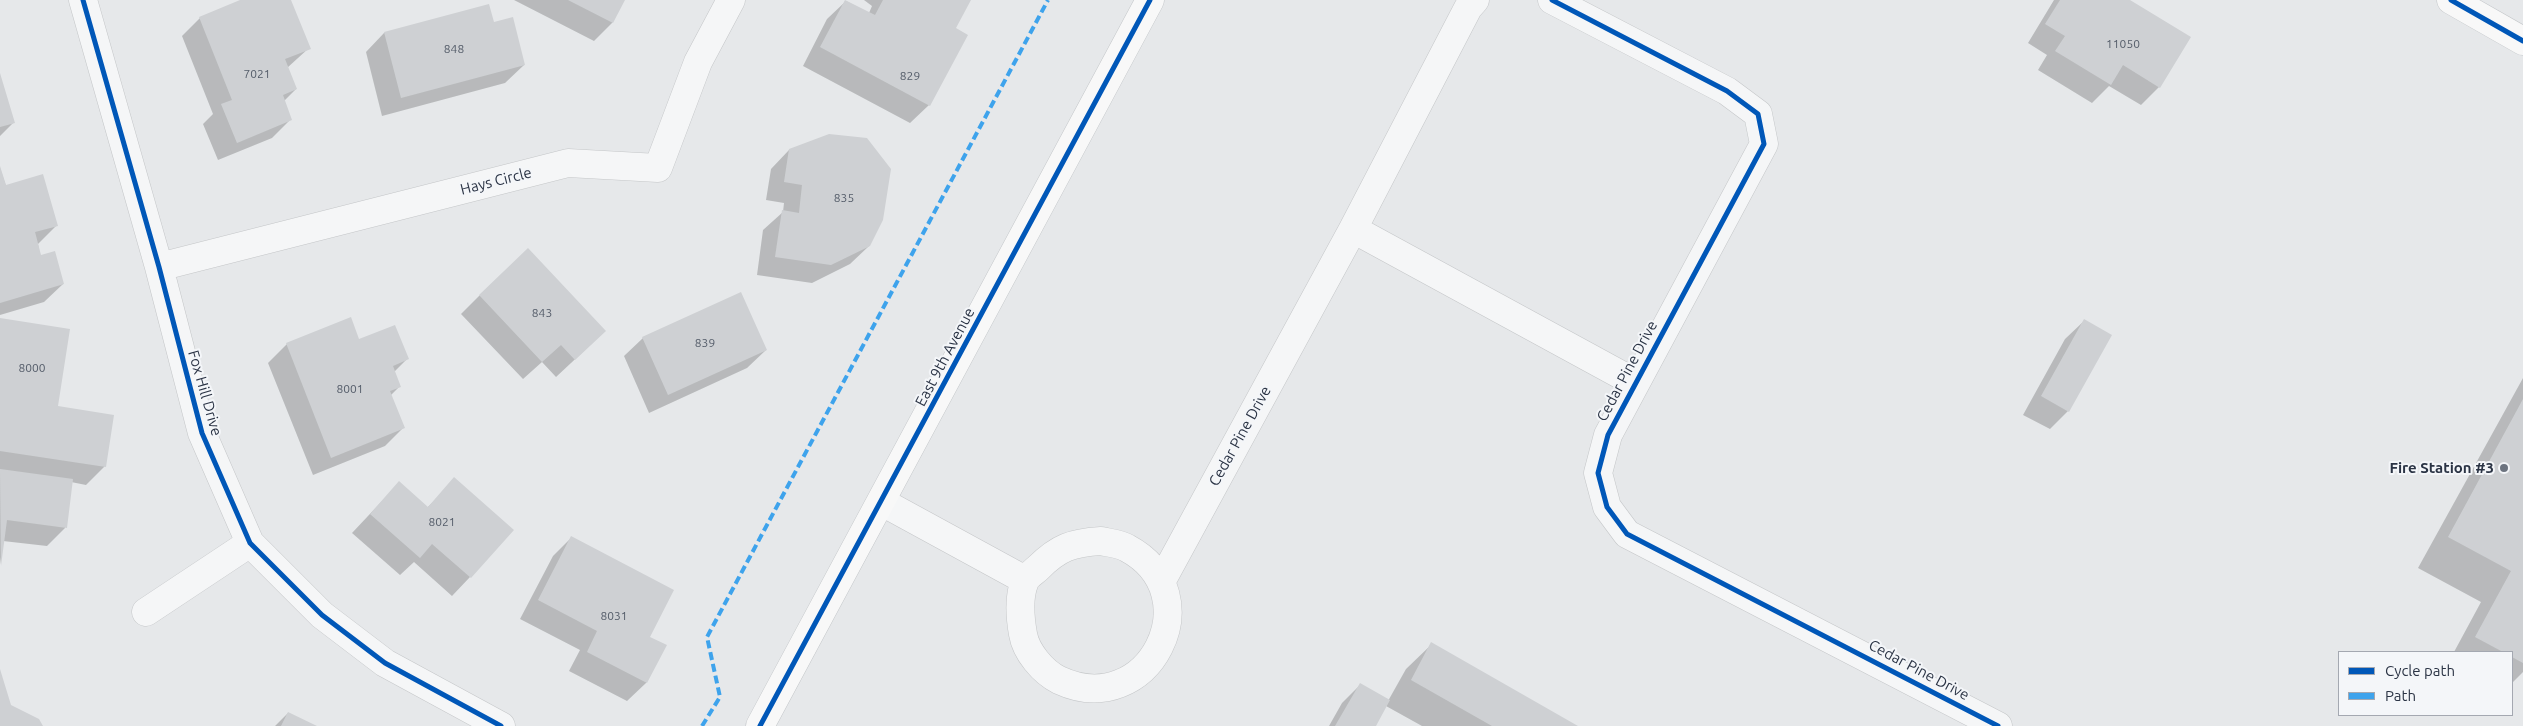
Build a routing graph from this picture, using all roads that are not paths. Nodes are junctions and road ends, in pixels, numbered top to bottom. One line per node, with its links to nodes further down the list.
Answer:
1 (83, 0): 9 (street, Fox Hill Drive)
2 (731, 0): 9 (street, Hays Circle)
3 (1150, 0): 11 (main road, East 9th Avenue)
4 (1475, 0): 8 (street, Cedar Pine Drive)
5 (1552, 0): 10 (street, Cedar Pine Drive)
6 (2451, 0): 7 (main road)
7 (2523, 41)
8 (1354, 229): 10 (street); 14 (street, Cedar Pine Drive)
9 (159, 267): 12 (street, Fox Hill Drive)
10 (1634, 382): 18 (street, Cedar Pine Drive)
11 (882, 502): 13 (street); 17 (main road, East 9th Avenue)
12 (250, 543): 15 (street); 16 (street, Fox Hill Drive)
13 (1025, 580): 14 (street); 14 (street)
14 (1161, 582)
15 (146, 612)
16 (501, 726)
17 (760, 726)
18 (1998, 726)

